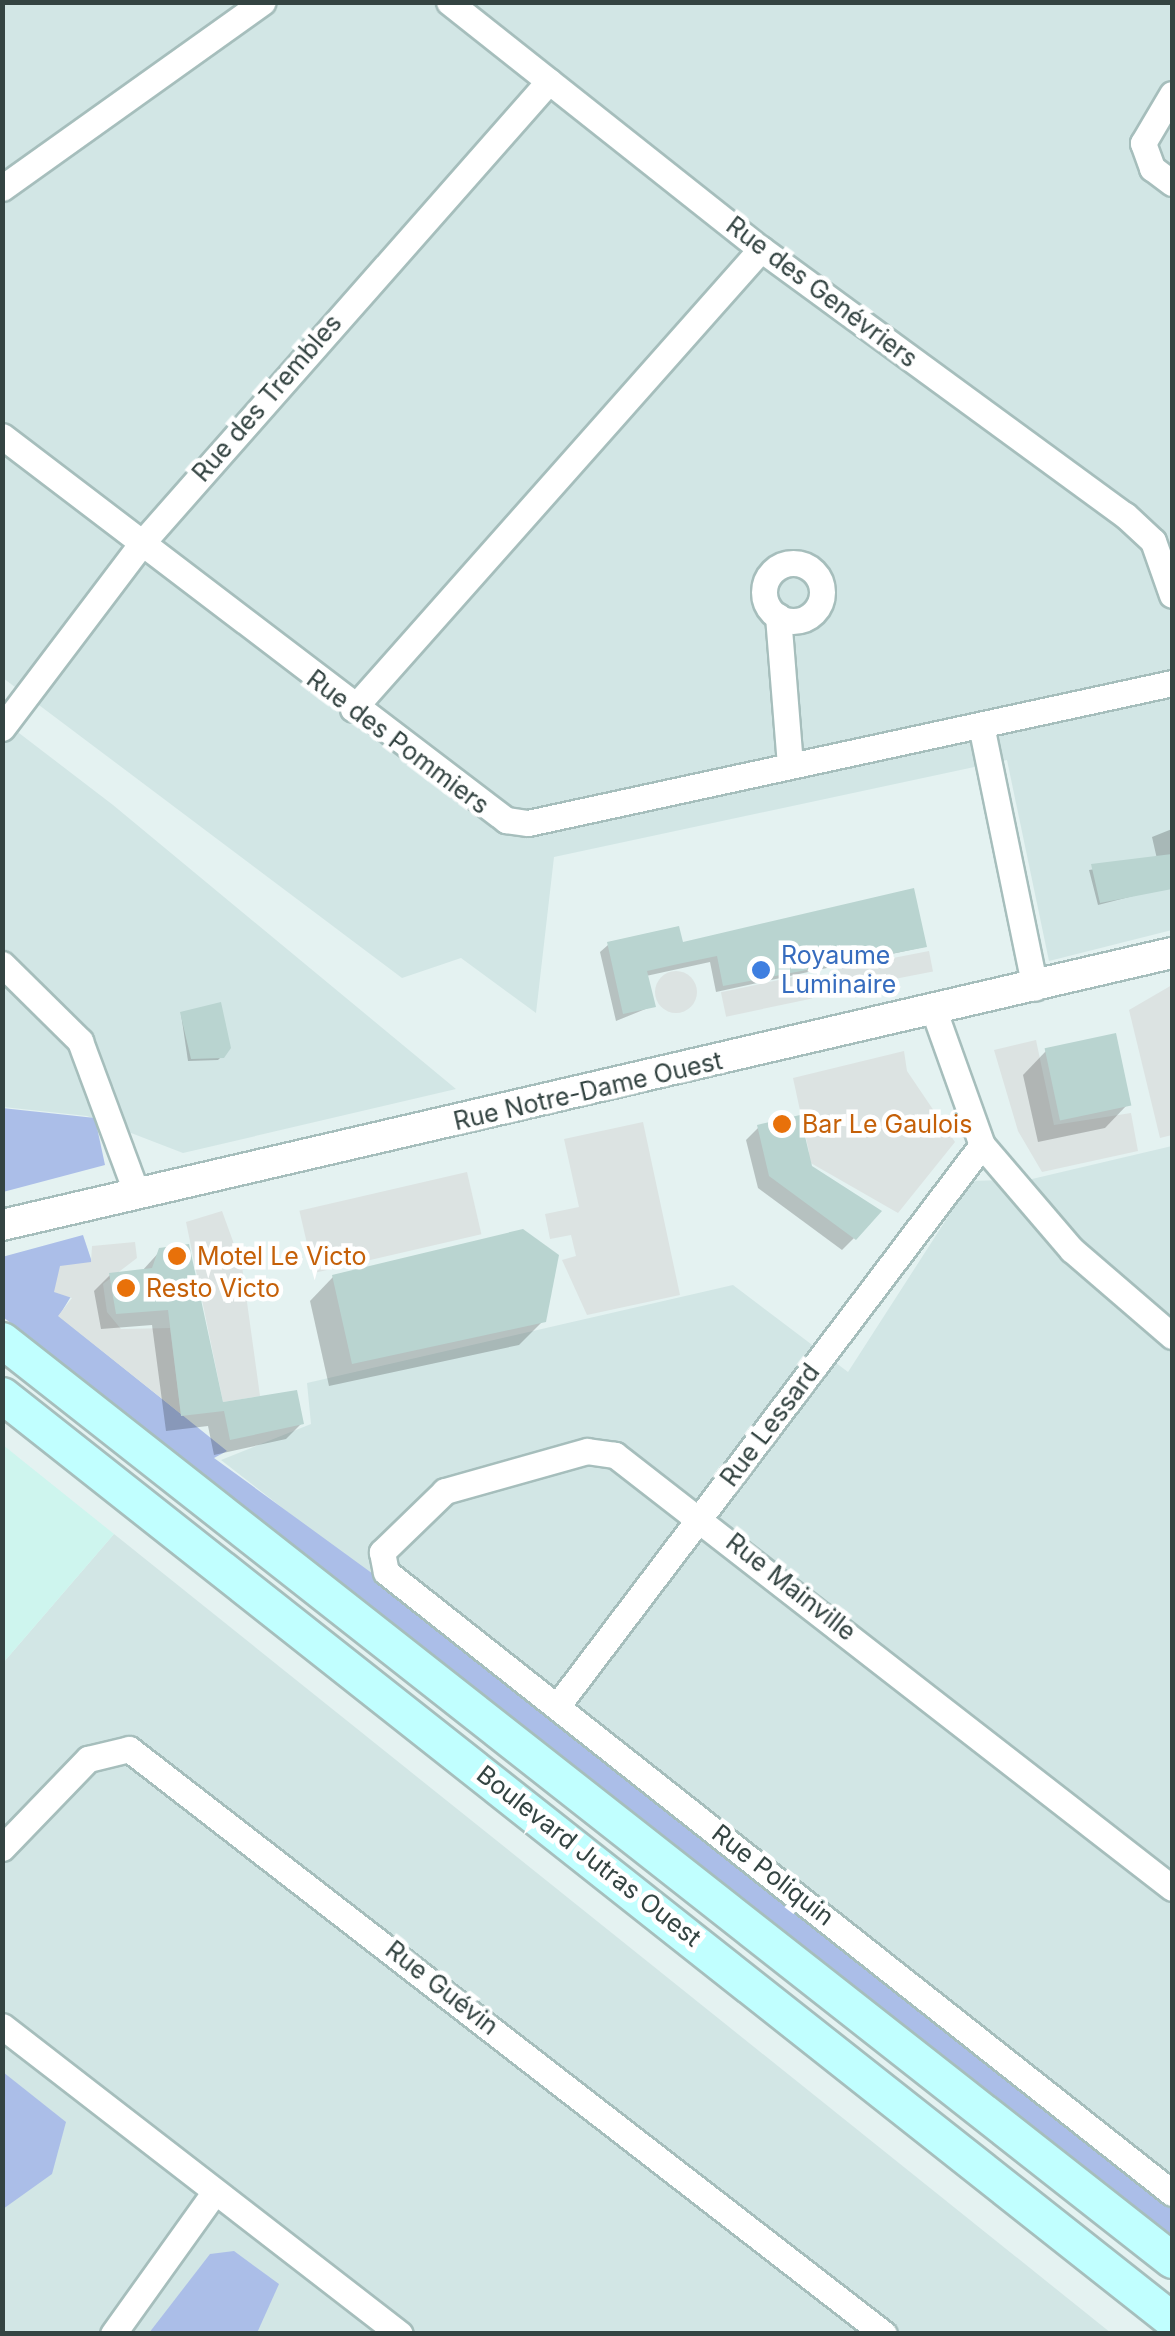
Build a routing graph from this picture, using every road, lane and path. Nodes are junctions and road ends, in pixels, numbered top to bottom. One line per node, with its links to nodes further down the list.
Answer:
1 (263, 2): 6 (street)
2 (449, 2): 3 (street, Rue des Genévriers)
3 (549, 81): 7 (street, Rue des Genévriers); 9 (street, Rue des Trembles)
4 (1172, 94): 5 (street)
5 (1162, 176)
6 (2, 188)
7 (760, 249): 10 (street, Rue des Genévriers); 13 (street)
8 (2, 436): 9 (street, Rue des Pommiers)
9 (141, 544): 13 (street, Rue des Pommiers); 14 (street, Rue des Trembles)
10 (1172, 595)
11 (778, 616): 16 (street)
12 (1172, 684): 15 (street, Rue des Pommiers)
13 (352, 709): 16 (street, Rue des Pommiers)
14 (2, 728)
15 (982, 730): 16 (street, Rue des Pommiers); 19 (street)
16 (790, 766)
17 (1172, 953): 19 (street, Rue Notre-Dame Ouest)
18 (2, 964): 22 (street)
19 (1035, 988): 20 (street, Rue Notre-Dame Ouest)
20 (934, 1012): 21 (street); 22 (street, Rue Notre-Dame Ouest)
21 (982, 1145): 24 (street); 27 (street, Rue Lessard)
22 (137, 1194): 23 (street, Rue Notre-Dame Ouest)
23 (2, 1225)
24 (1172, 1336)
25 (2, 1340): 35 (main road, Boulevard Jutras Ouest)
26 (3, 1396): 36 (main road, Boulevard Jutras Ouest)
27 (701, 1516): 28 (street, Rue Mainville); 29 (street, Rue Lessard); 31 (street, Rue Mainville)
28 (382, 1552): 29 (street, Rue Poliquin)
29 (558, 1706): 34 (street, Rue Poliquin)
30 (2, 1848): 39 (street, Rue Guévin)
31 (1172, 1888)
32 (2, 2026): 33 (street)
33 (214, 2193): 37 (street); 38 (street)
34 (1172, 2193)
35 (1172, 2260)
36 (1172, 2320)
37 (113, 2334)
38 (400, 2334)
39 (884, 2334)

